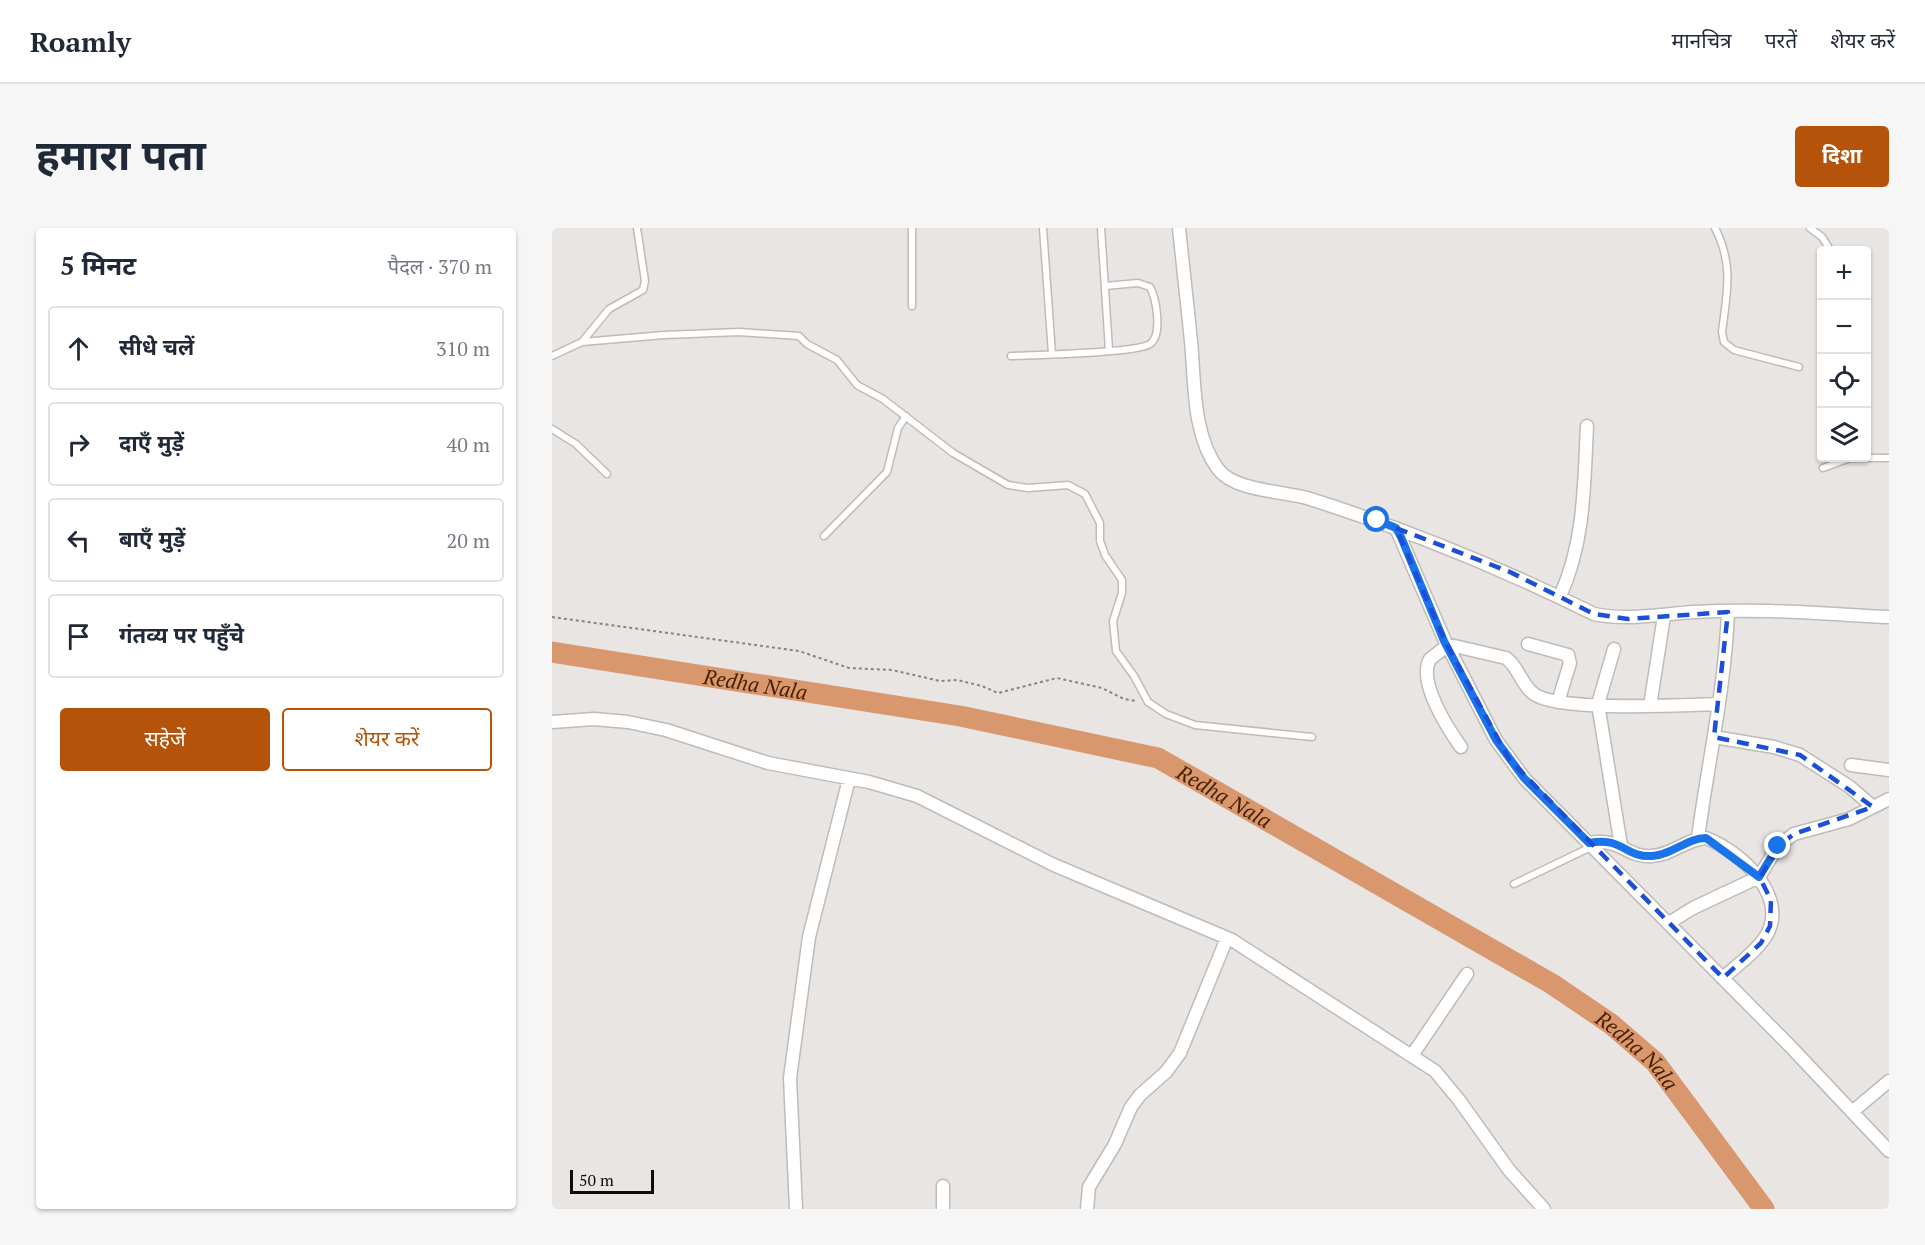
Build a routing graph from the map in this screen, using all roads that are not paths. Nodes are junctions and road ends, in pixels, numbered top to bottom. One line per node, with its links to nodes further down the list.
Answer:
1 (637, 228): 11 (lane)
2 (912, 228): 10 (lane)
3 (1043, 228): 13 (lane)
4 (1101, 228): 9 (lane)
5 (1179, 228): 23 (street)
6 (1714, 228): 16 (lane)
7 (1810, 228): 8 (lane)
8 (1827, 246)
9 (1105, 286): 12 (lane); 12 (lane)
10 (912, 306)
11 (582, 342): 14 (lane); 17 (lane)
12 (1109, 350): 13 (lane)
13 (1052, 354): 15 (lane)
14 (552, 356)
15 (1011, 356)
16 (1799, 367)
17 (906, 416): 24 (lane); 37 (lane)
18 (1587, 426): 25 (street)
19 (552, 429): 22 (lane)
20 (1889, 458): 21 (lane)
21 (1823, 468)
22 (607, 474)
23 (1396, 528): 25 (street); 30 (street)
24 (824, 536)
25 (1560, 596): 27 (street)
26 (1728, 612): 27 (street); 28 (street); 34 (street)
27 (1664, 616): 35 (street)
28 (1889, 617)
29 (1528, 644): 32 (street)
30 (1447, 645): 32 (street); 39 (street); 46 (street)
31 (1614, 649): 33 (street)
32 (1558, 702): 33 (street)
33 (1598, 704): 35 (street); 47 (street)
34 (1719, 704): 35 (street); 38 (street)
35 (1650, 706)
36 (552, 722): 42 (street)
37 (1312, 737)
38 (1714, 737): 44 (street); 45 (street)
39 (1461, 747)
40 (1851, 765): 41 (street)
41 (1889, 770)
42 (849, 779): 51 (street); 59 (street)
43 (1889, 799): 44 (street)
44 (1873, 807): 48 (street)
45 (1698, 838): 47 (street); 48 (street)
46 (1591, 845): 47 (street); 49 (lane); 50 (street)
47 (1621, 846)
48 (1759, 877): 50 (street); 53 (street)
49 (1514, 884)
50 (1669, 923): 53 (street)
51 (1227, 938): 54 (street); 61 (street)
52 (1467, 974): 54 (street)
53 (1723, 978): 56 (street)
54 (1413, 1054): 62 (street)
55 (1889, 1081): 56 (street)
56 (1852, 1112): 57 (street)
57 (1889, 1151)
58 (943, 1186): 60 (street)
59 (796, 1209)
60 (943, 1209)
61 (1086, 1209)
62 (1544, 1209)

